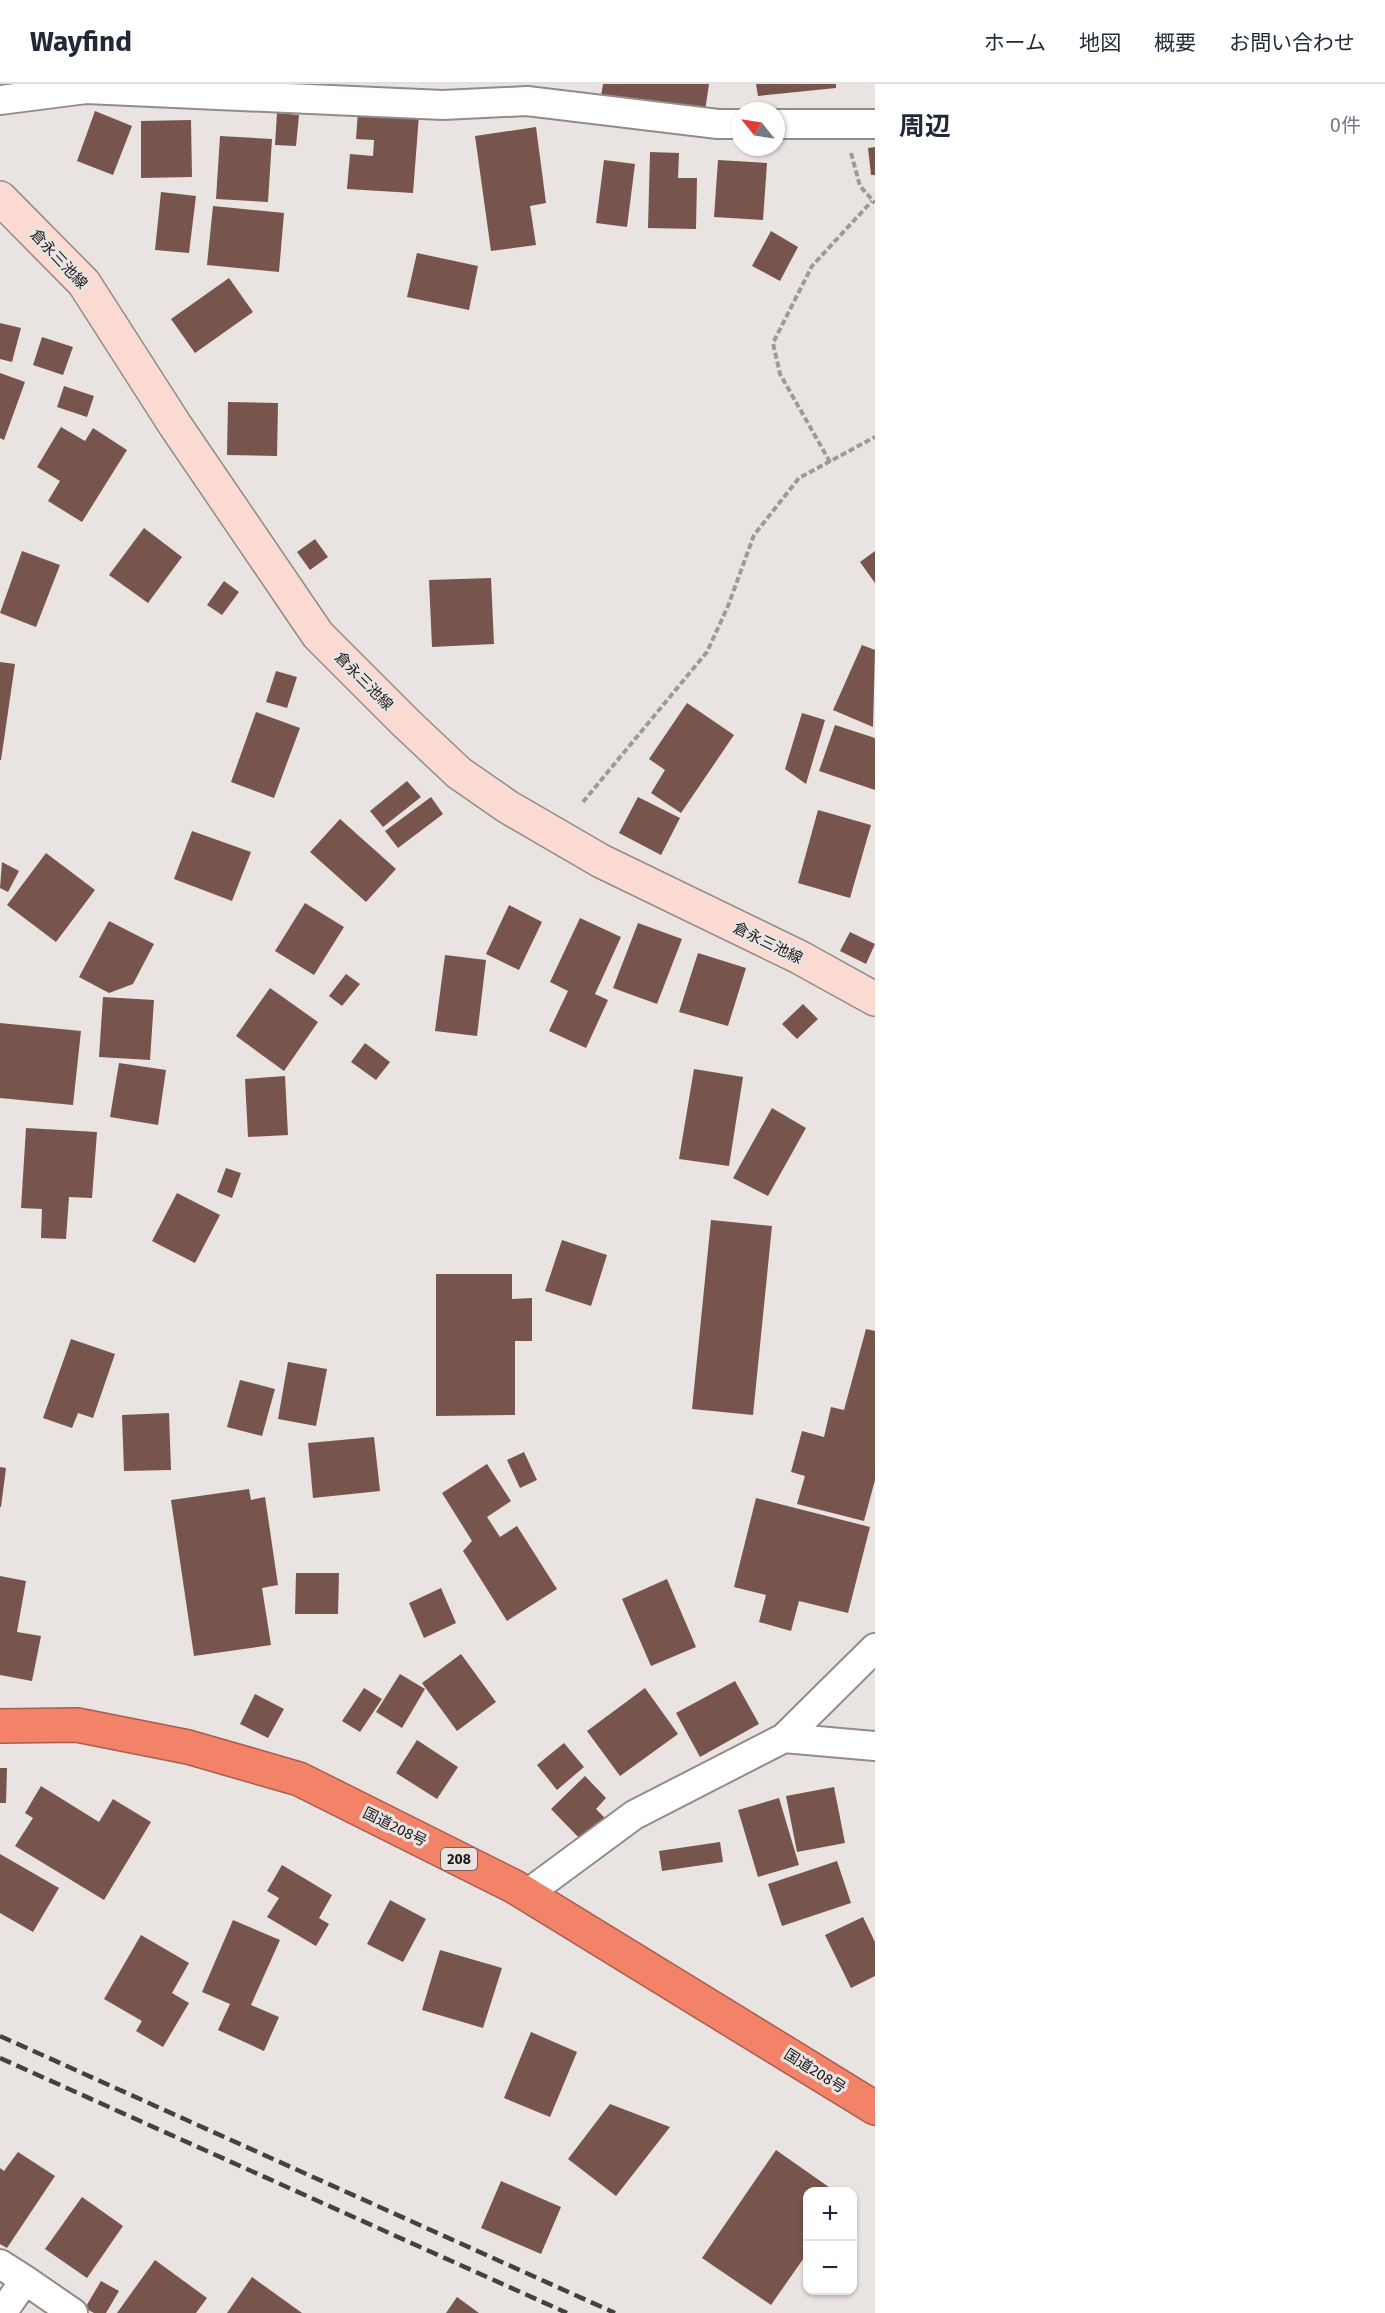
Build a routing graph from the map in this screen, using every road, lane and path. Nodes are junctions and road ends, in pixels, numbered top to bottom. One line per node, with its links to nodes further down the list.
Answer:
1 (492, 84): 3 (street)
2 (0, 100): 3 (street)
3 (443, 105): 4 (street)
4 (731, 124)
5 (785, 124): 6 (street)
6 (844, 124): 7 (street); 9 (path)
7 (875, 124)
8 (0, 198): 13 (main road, 倉永三池線)
9 (874, 202): 11 (path)
10 (875, 437): 11 (path)
11 (830, 462): 12 (path)
12 (583, 802)
13 (875, 999)
14 (875, 1648): 16 (street)
15 (0, 1726): 18 (highway, 国道208号 / 208)
16 (784, 1738): 17 (street); 18 (street)
17 (875, 1746)
18 (527, 1894): 19 (highway, 国道208号 / 208)
19 (875, 2108)
20 (0, 2264): 21 (street)
21 (25, 2280): 22 (street); 23 (street)
22 (2, 2313)
23 (73, 2313)

